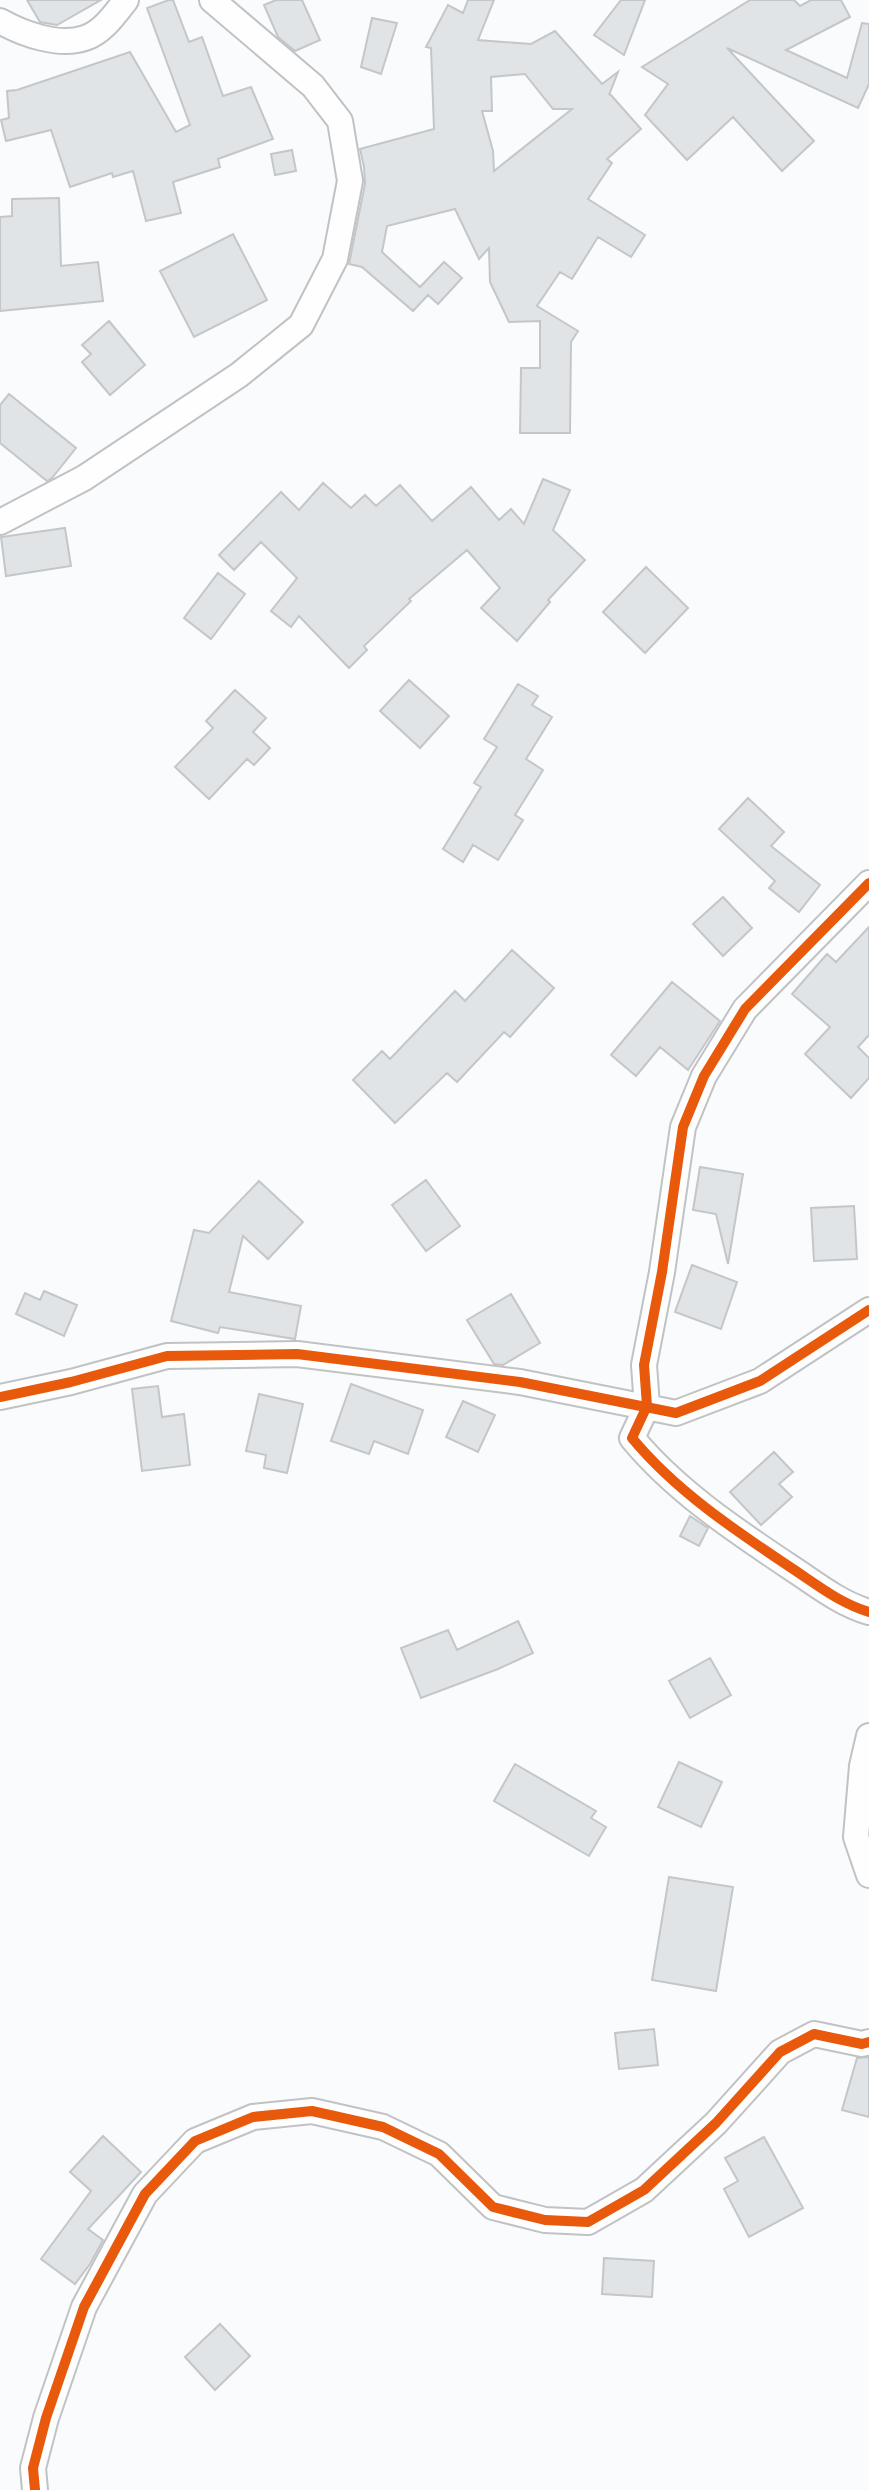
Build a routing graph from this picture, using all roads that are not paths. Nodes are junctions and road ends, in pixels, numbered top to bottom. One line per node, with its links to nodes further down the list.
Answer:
1 (125, 0): 3 (street)
2 (212, 0): 4 (street)
3 (0, 21)
4 (0, 523)
5 (869, 883): 8 (street)
6 (869, 1310): 8 (street)
7 (0, 1397): 8 (street)
8 (647, 1406): 9 (street)
9 (869, 1612)
10 (869, 1736): 11 (street)
11 (869, 1875)
12 (869, 2042): 13 (street)
13 (35, 2490)

